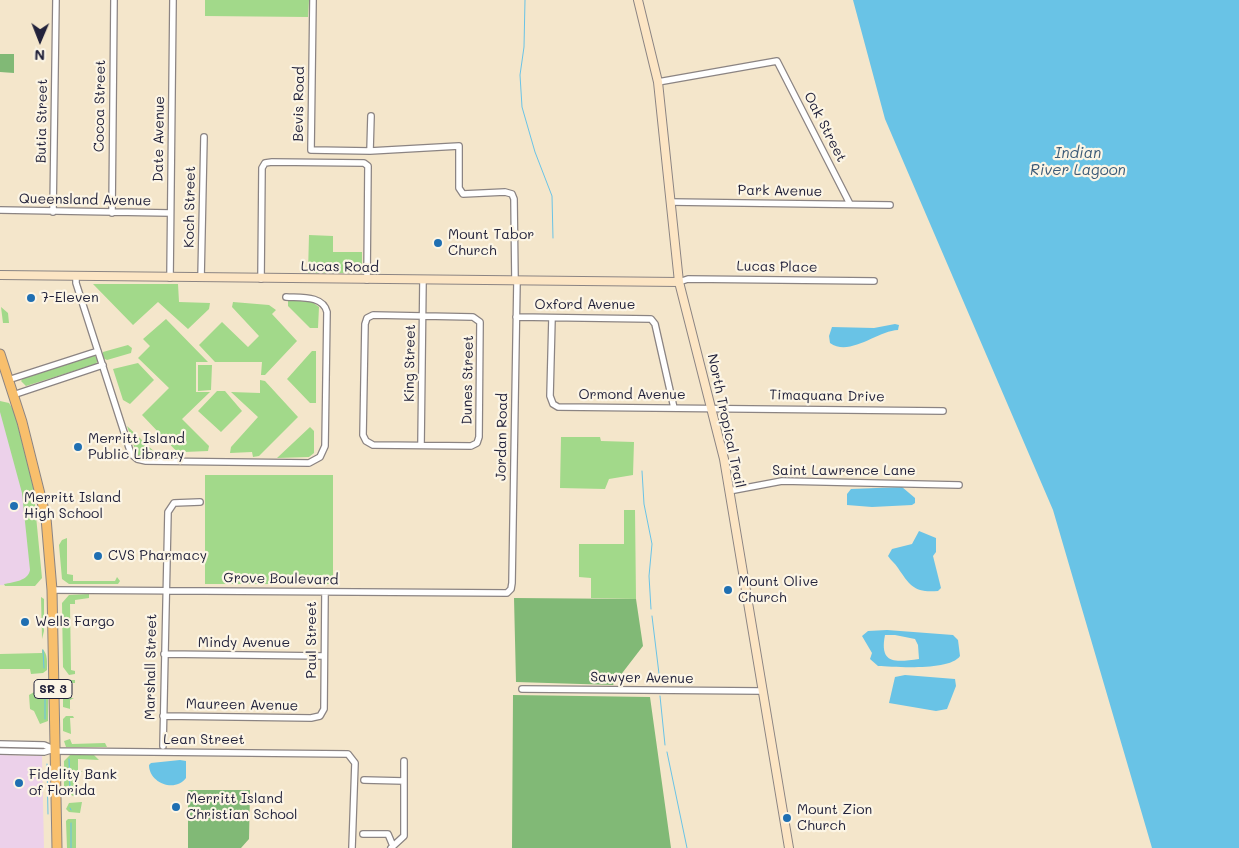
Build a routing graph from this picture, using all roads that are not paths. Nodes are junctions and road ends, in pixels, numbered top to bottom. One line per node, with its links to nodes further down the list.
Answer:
1 (56, 0): 14 (street, Butia Street)
2 (114, 0): 15 (street, Cocoa Street)
3 (173, 0): 16 (street, Date Avenue)
4 (313, 0): 9 (street, Bevis Road)
5 (638, 0): 6 (street, North Tropical Trail)
6 (658, 82): 10 (street, North Tropical Trail); 11 (street, Oak Street)
7 (371, 116): 9 (street)
8 (204, 137): 20 (street, Koch Street)
9 (370, 150): 24 (street, Bevis Road)
10 (670, 202): 11 (street, Park Avenue); 26 (street, North Tropical Trail)
11 (850, 204): 12 (street, Park Avenue)
12 (890, 205)
13 (0, 211): 14 (street, Queensland Avenue)
14 (54, 212): 15 (street, Queensland Avenue)
15 (112, 213): 16 (street, Queensland Avenue)
16 (170, 213): 19 (street, Date Avenue)
17 (0, 275): 18 (street, Lucas Road)
18 (76, 276): 19 (street, Lucas Road); 31 (street)
19 (170, 278): 20 (street, Lucas Road)
20 (201, 278): 21 (street, Lucas Road)
21 (262, 279): 22 (street, Lucas Road); 22 (street)
22 (367, 280): 23 (street, Lucas Road)
23 (423, 280): 24 (street, Lucas Road); 28 (street, King Street)
24 (516, 281): 26 (street, Lucas Road); 29 (street, Jordan Road)
25 (874, 281): 26 (street, Lucas Place)
26 (679, 282): 36 (street, North Tropical Trail)
27 (286, 297): 33 (street)
28 (423, 316): 39 (street, King Street); 39 (street, Dunes Street); 39 (street)
29 (516, 317): 30 (street, Oxford Avenue); 46 (street, Jordan Road)
30 (552, 318): 37 (street, Oxford Avenue); 37 (street, Ormond Avenue)
31 (98, 351): 33 (street); 34 (street)
32 (0, 354): 34 (main road, SR 3)
33 (103, 365): 35 (street)
34 (8, 380): 35 (main road, SR 3)
35 (13, 395): 43 (main road, SR 3)
36 (712, 407): 37 (street, Ormond Avenue); 38 (street, Timaquana Drive); 41 (street, North Tropical Trail)
37 (674, 408)
38 (943, 410)
39 (421, 445)
40 (959, 486): 41 (street, Saint Lawrence Lane)
41 (728, 490): 50 (street, North Tropical Trail)
42 (200, 502): 44 (street, Marshall Street)
43 (52, 590): 44 (street, Grove Boulevard); 55 (main road, SR 3)
44 (165, 590): 45 (street, Grove Boulevard); 47 (street, Marshall Street)
45 (325, 592): 46 (street, Grove Boulevard); 48 (street, Paul Street)
46 (509, 592)
47 (164, 654): 48 (street, Mindy Avenue); 51 (street, Marshall Street)
48 (324, 656): 52 (street, Paul Street)
49 (522, 689): 50 (street, Sawyer Avenue)
50 (761, 691): 63 (street, North Tropical Trail)
51 (163, 716): 52 (street, Maureen Avenue); 53 (street, Marshall Street)
52 (320, 716)
53 (163, 746)
54 (3, 748): 55 (street, Lean Street)
55 (54, 750): 61 (main road, SR 3); 62 (street, Lean Street)
56 (404, 760): 58 (street)
57 (364, 780): 58 (street)
58 (404, 781): 60 (street)
59 (363, 834): 60 (street)
60 (392, 847)
61 (57, 848)
62 (352, 848)
63 (789, 848)

